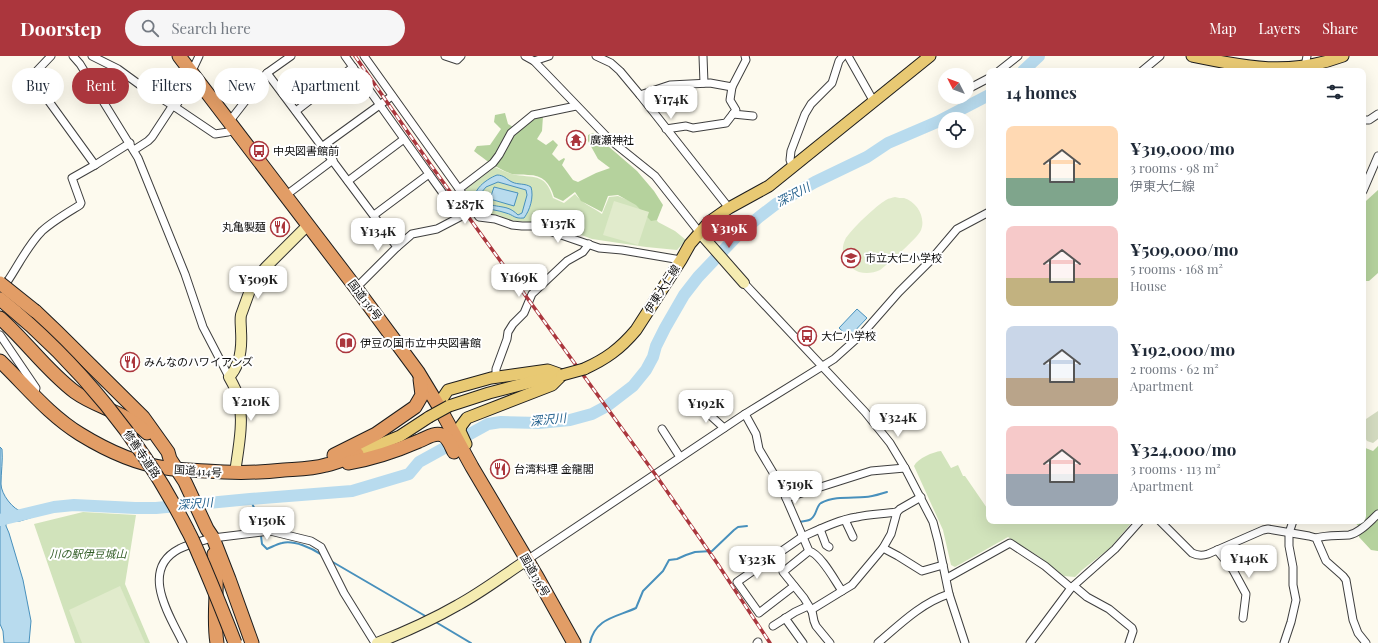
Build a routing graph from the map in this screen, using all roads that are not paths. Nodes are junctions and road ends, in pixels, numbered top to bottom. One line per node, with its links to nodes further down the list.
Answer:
1 (51, 56): 59 (street)
2 (73, 56): 54 (street)
3 (92, 56): 44 (street)
4 (179, 56): 26 (highway, 国道136号)
5 (199, 56): 27 (street)
6 (291, 56): 32 (street)
7 (346, 56): 25 (street)
8 (364, 56): 40 (street)
9 (445, 56): 10 (street)
10 (462, 56)
11 (525, 56): 23 (street)
12 (548, 56): 23 (street)
13 (596, 56): 39 (street)
14 (703, 56): 35 (street)
15 (745, 56): 37 (street)
16 (843, 56): 60 (street)
17 (848, 56): 41 (street)
18 (930, 56): 41 (main road, 伊東大仁線)
19 (1018, 56): 28 (street)
20 (1160, 56): 29 (street)
21 (1192, 56): 30 (main road)
22 (1343, 56): 24 (main road)
23 (534, 61): 45 (street)
24 (1306, 61): 31 (main road)
25 (354, 67): 43 (street); 46 (street)
26 (188, 68)
27 (195, 68)
28 (1003, 68)
29 (1146, 68)
30 (1261, 68)
31 (1283, 68)
32 (269, 72)
33 (269, 76): 46 (street)
34 (986, 80): 36 (street)
35 (704, 83): 37 (street); 39 (street)
36 (974, 86)
37 (732, 87): 47 (street)
38 (206, 92): 51 (highway, 国道136号)
39 (640, 95): 52 (street)
40 (392, 96): 43 (street); 64 (street)
41 (874, 102): 60 (main road, 伊東大仁線)
42 (246, 104): 51 (street)
43 (380, 105): 53 (street); 55 (street)
44 (174, 106): 51 (street); 56 (street)
45 (576, 106): 64 (street); 70 (street)
46 (296, 111): 55 (street)
47 (733, 114): 49 (street); 52 (street)
48 (1378, 114): 50 (street)
49 (753, 116)
50 (1366, 120)
51 (232, 125): 65 (highway, 国道136号)
52 (666, 129): 66 (street)
53 (404, 139): 61 (street); 62 (street)
54 (130, 143): 56 (street); 59 (street)
55 (323, 146): 58 (street)
56 (134, 150): 85 (street)
57 (1378, 156): 63 (street)
58 (333, 160): 62 (street); 65 (street)
59 (95, 165): 77 (street)
60 (793, 168): 66 (main road, 伊東大仁線)
61 (429, 174): 68 (street); 72 (street)
62 (348, 181): 68 (street)
63 (1366, 184)
64 (459, 189): 71 (street)
65 (285, 196): 69 (highway, 国道136号)
66 (729, 208): 70 (main road, 伊東大仁線)
67 (986, 214): 82 (street)
68 (374, 215): 72 (street)
69 (308, 225): 76 (highway, 国道136号); 85 (street)
70 (700, 233): 73 (main road, 伊東大仁線); 75 (street)
71 (589, 244): 73 (street); 86 (street)
72 (397, 247): 76 (street)
73 (681, 260): 84 (main road, 伊東大仁線, bridge)
74 (0, 283): 99 (highway, bridge)
75 (744, 283): 82 (street)
76 (356, 288): 83 (highway, 国道136号)
77 (0, 292)
78 (0, 299): 135 (highway, 修善寺道路, bridge)
79 (0, 318): 99 (highway)
80 (0, 335): 88 (street)
81 (0, 361): 88 (highway, 国道414号)
82 (823, 366): 92 (street); 101 (street)
83 (418, 372): 87 (main road); 90 (highway); 91 (highway, 国道136号)
84 (562, 375): 86 (main road); 91 (main road, 伊東大仁線); 93 (main road)
85 (229, 377): 103 (street)
86 (496, 378): 87 (main road)
87 (448, 390): 91 (main road)
88 (34, 396): 99 (highway, 国道414号)
89 (700, 406): 94 (street)
90 (415, 407): 91 (highway); 102 (highway)
91 (444, 409): 93 (main road); 96 (highway, 国道136号); 97 (main road, 伊東大仁線, bridge)
92 (745, 414): 94 (street); 105 (street)
93 (467, 418): 96 (main road)
94 (724, 428): 98 (street)
95 (662, 430): 98 (street)
96 (454, 435): 100 (highway); 122 (highway, 国道136号)
97 (357, 454): 100 (highway, 国道414号)
98 (680, 457): 122 (street)
99 (174, 464): 103 (highway, 国道414号); 114 (highway)
100 (327, 465): 102 (highway, 国道414号)
101 (905, 468): 104 (street); 105 (street)
102 (295, 469): 103 (highway, 国道414号)
103 (235, 473)
104 (921, 497): 106 (street); 123 (street)
105 (786, 498): 115 (street)
106 (897, 512): 108 (street); 119 (street)
107 (1378, 514): 117 (street)
108 (845, 520): 112 (street); 116 (street)
109 (1137, 524): 126 (street)
110 (1163, 524): 120 (street)
111 (1293, 524): 113 (street)
112 (820, 529): 115 (street); 118 (street)
113 (1289, 533): 117 (street); 120 (street); 145 (street)
114 (209, 535): 133 (street); 134 (highway); 136 (highway); 137 (street)
115 (802, 537): 121 (street); 125 (street)
116 (852, 537)
117 (1316, 538): 146 (street)
118 (829, 547)
119 (883, 548): 123 (street); 127 (street)
120 (1217, 550): 131 (street)
121 (809, 551): 125 (street); 127 (street)
122 (527, 560): 137 (street); 138 (highway, 国道136号)
123 (943, 565): 124 (street)
124 (947, 578): 126 (street); 128 (street)
125 (794, 586): 129 (street)
126 (1072, 587): 143 (street); 144 (street)
127 (842, 591): 129 (street)
128 (949, 594): 141 (street); 142 (street)
129 (810, 608): 130 (street); 140 (street)
130 (785, 618): 132 (street); 139 (street)
131 (1243, 618)
132 (774, 626)
133 (183, 643)
134 (216, 643)
135 (235, 643)
136 (252, 643)
137 (376, 643)
138 (574, 643)
139 (803, 643)
140 (830, 643)
141 (878, 643)
142 (965, 643)
143 (1030, 643)
144 (1129, 643)
145 (1284, 643)
146 (1366, 643)

